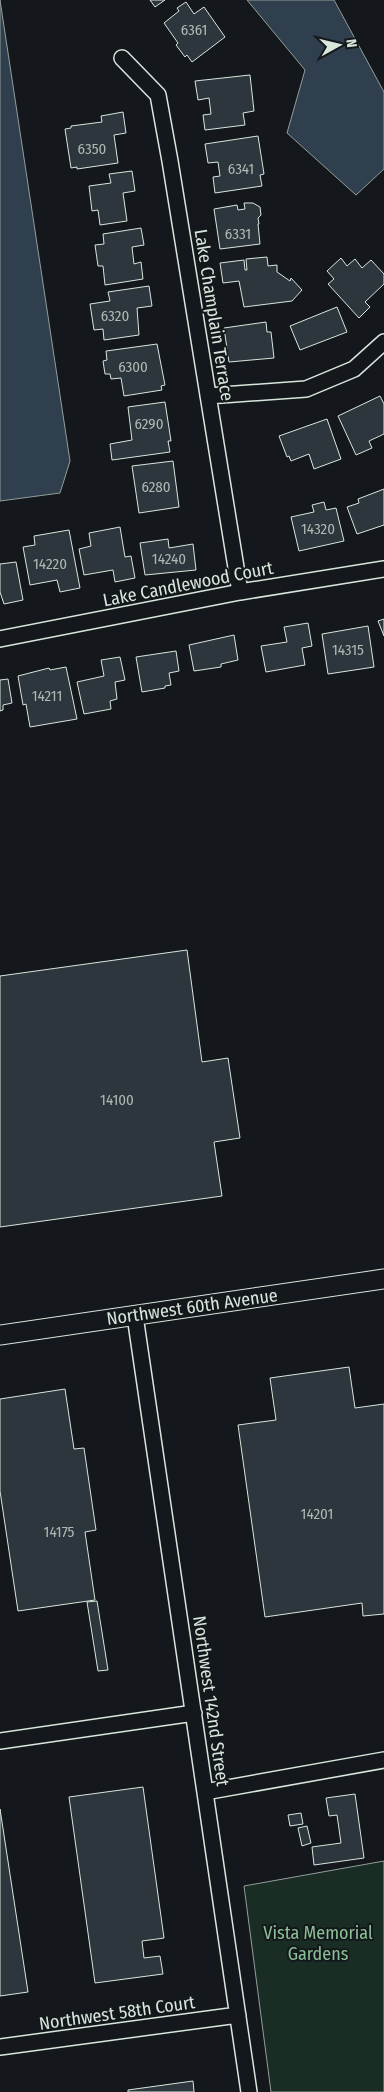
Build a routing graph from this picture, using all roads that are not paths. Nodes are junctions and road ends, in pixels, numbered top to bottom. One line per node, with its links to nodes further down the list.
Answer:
1 (122, 58): 3 (street, Lake Champlain Terrace)
2 (384, 342): 3 (street)
3 (208, 396): 5 (street, Lake Champlain Terrace)
4 (384, 570): 5 (street, Lake Candlewood Court)
5 (240, 592): 6 (street, Lake Candlewood Court)
6 (0, 639)
7 (384, 1279): 8 (street, Northwest 60th Avenue)
8 (135, 1316): 9 (street, Northwest 60th Avenue); 10 (street, Northwest 142nd Street)
9 (0, 1334)
10 (194, 1713): 11 (street); 13 (street, Northwest 142nd Street)
11 (0, 1741)
12 (384, 1760): 13 (street)
13 (205, 1792): 14 (street, Northwest 142nd Street)
14 (238, 2015): 15 (street, Northwest 58th Court); 16 (street, Northwest 142nd Street)
15 (0, 2048)
16 (250, 2092)

